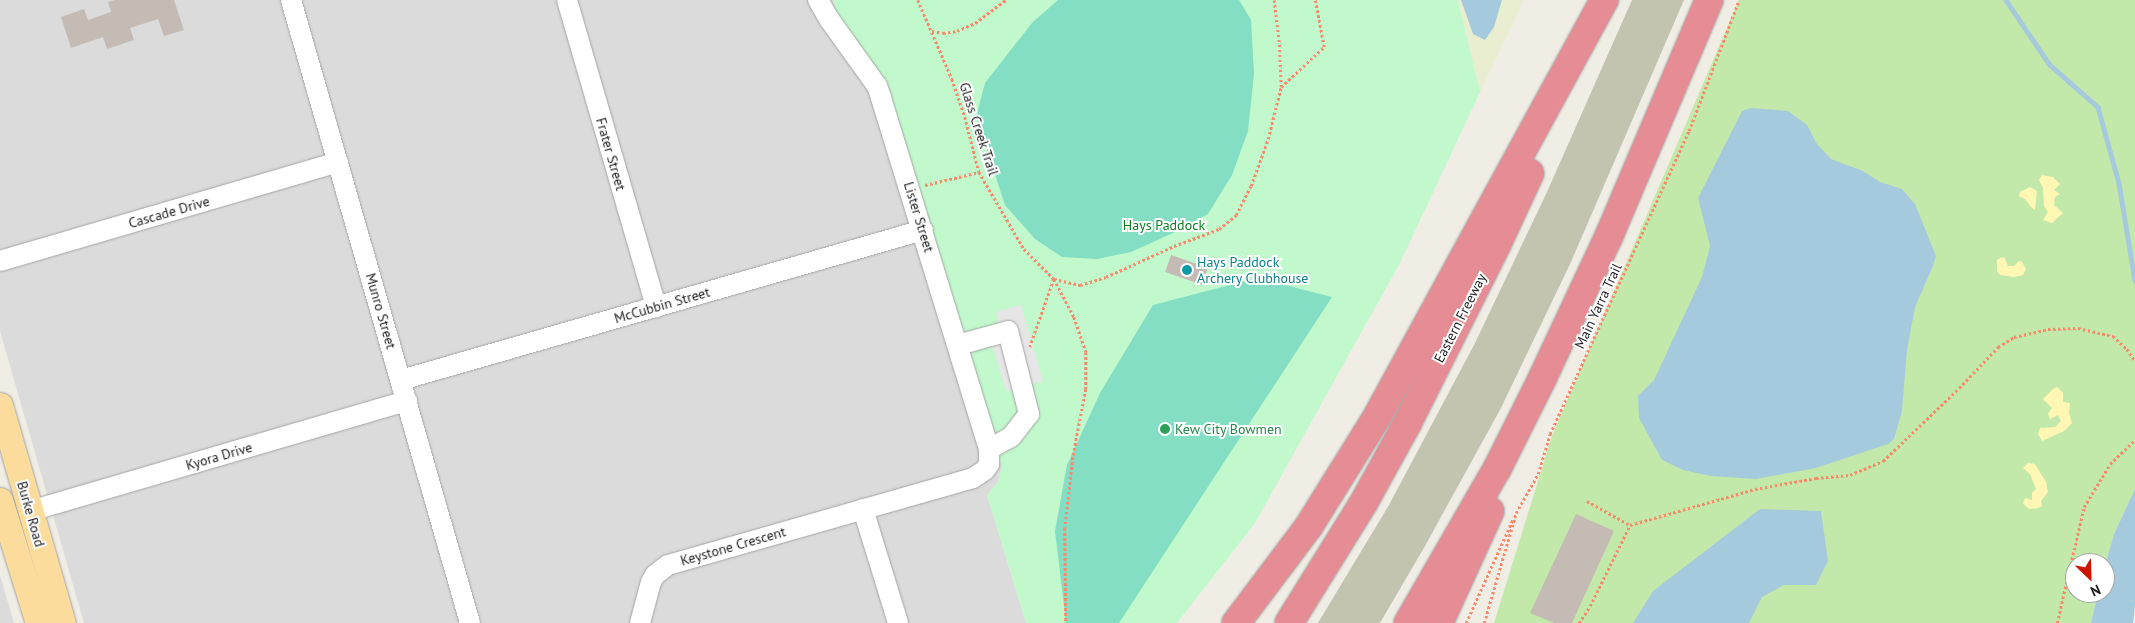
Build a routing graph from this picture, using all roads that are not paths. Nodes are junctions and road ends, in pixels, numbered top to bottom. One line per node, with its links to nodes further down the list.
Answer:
1 (291, 0): 6 (street, Munro Street)
2 (567, 0): 9 (street, Frater Street)
3 (818, 0): 7 (street, Lister Street)
4 (1605, 0): 25 (highway); 26 (highway, Eastern Freeway)
5 (1709, 0): 11 (highway)
6 (338, 162): 8 (street, Cascade Drive); 12 (street, Munro Street)
7 (923, 230): 9 (street, McCubbin Street); 10 (street, Lister Street)
8 (0, 261)
9 (656, 307): 12 (street, McCubbin Street)
10 (958, 345): 15 (street, Lister Street); 15 (street)
11 (1542, 379): 27 (highway); 28 (highway)
12 (401, 380): 13 (street, Munro Street)
13 (407, 401): 18 (street, Kyora Drive); 22 (street, Munro Street)
14 (0, 405): 18 (main road, Burke Road)
15 (989, 449): 17 (street, Keystone Crescent)
16 (0, 500): 19 (main road, Burke Road)
17 (863, 509): 23 (street, Keystone Crescent); 24 (street)
18 (30, 511): 21 (main road, Burke Road)
19 (4, 533): 20 (main road, Burke Road)
20 (38, 623)
21 (63, 623)
22 (470, 623)
23 (640, 623)
24 (898, 623)
25 (1236, 623)
26 (1289, 623)
27 (1408, 623)
28 (1439, 623)

